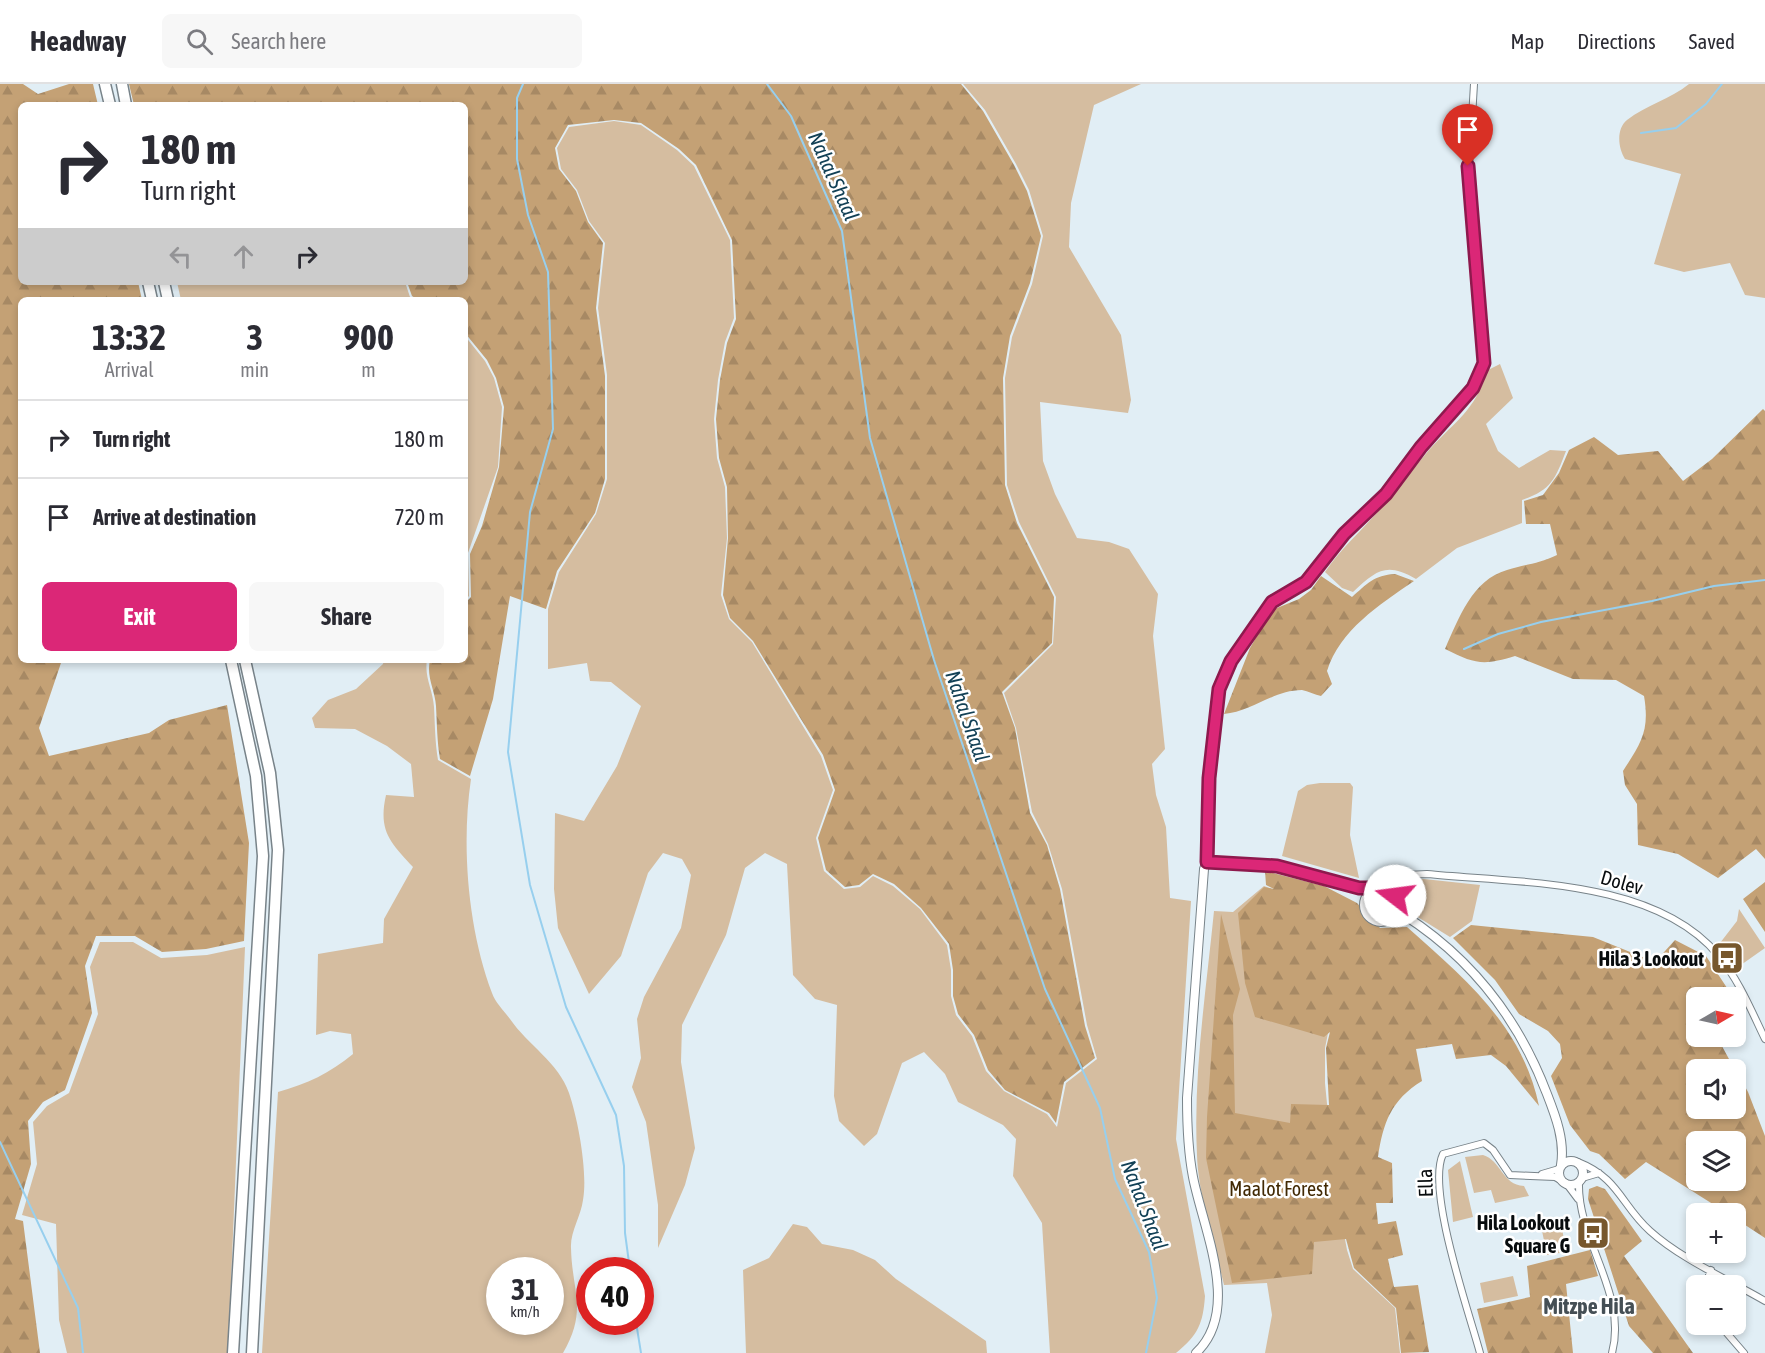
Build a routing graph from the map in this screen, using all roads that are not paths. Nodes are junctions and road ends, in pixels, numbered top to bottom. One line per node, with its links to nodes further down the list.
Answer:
1 (105, 84): 4 (highway)
2 (122, 84): 5 (highway)
3 (1474, 84): 8 (street)
4 (109, 102)
5 (125, 102)
6 (232, 663): 30 (highway)
7 (246, 663): 31 (highway)
8 (1207, 862): 10 (street); 32 (street)
9 (1407, 876): 11 (street); 12 (street); 17 (street, Dolev)
10 (1348, 886): 11 (street); 14 (street)
11 (1378, 888): 12 (street); 14 (street)
12 (1395, 896): 13 (street)
13 (1398, 907): 15 (street); 16 (street)
14 (1364, 908): 15 (street)
15 (1388, 920): 16 (street)
16 (1415, 922): 18 (street)
17 (1765, 1039)
18 (1560, 1134): 19 (street); 20 (street)
19 (1576, 1161): 20 (street); 22 (street); 23 (street)
20 (1560, 1167): 21 (street); 24 (street)
21 (1536, 1175): 24 (street); 33 (street, Ella)
22 (1605, 1176): 23 (street); 26 (street)
23 (1581, 1180): 24 (street); 25 (street)
24 (1564, 1182): 25 (street)
25 (1581, 1205): 34 (street)
26 (1711, 1270): 27 (street); 28 (street)
27 (1709, 1275)
28 (1765, 1301)
29 (1728, 1335): 35 (street)
30 (232, 1353)
31 (252, 1353)
32 (1196, 1353)
33 (1480, 1353)
34 (1612, 1353)
35 (1744, 1353)

